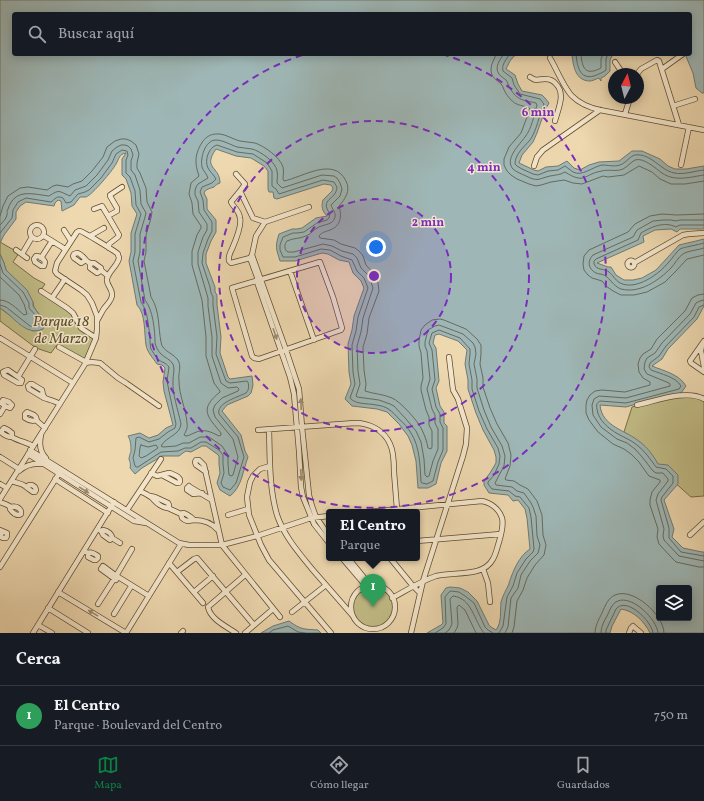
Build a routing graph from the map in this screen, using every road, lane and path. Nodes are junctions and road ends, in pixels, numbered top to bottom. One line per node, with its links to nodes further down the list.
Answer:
1 (680, 56): 6 (street)
2 (550, 58): 8 (street)
3 (615, 62): 4 (street)
4 (619, 68)
5 (643, 68): 6 (street)
6 (662, 69): 12 (street)
7 (530, 78): 9 (street)
8 (565, 85): 9 (street); 13 (street)
9 (560, 88): 15 (street)
10 (695, 99): 12 (street)
11 (628, 104): 14 (street)
12 (673, 106): 16 (street)
13 (600, 110): 14 (street); 20 (street)
14 (625, 114): 16 (street)
15 (555, 120)
16 (679, 125): 17 (street)
17 (689, 127): 18 (street); 19 (street)
18 (704, 130)
19 (681, 165)
20 (534, 166)
21 (236, 174): 23 (street)
22 (122, 187): 26 (street)
23 (240, 191): 27 (street); 41 (street)
24 (309, 207): 27 (street)
25 (94, 209): 26 (street)
26 (108, 216): 36 (street)
27 (265, 222): 41 (street)
28 (104, 228): 32 (street)
29 (64, 230): 35 (street)
30 (704, 233): 44 (street)
31 (44, 236): 33 (street); 33 (street); 34 (street)
32 (90, 236): 35 (street); 36 (street)
33 (32, 237): 39 (street)
34 (52, 241): 37 (street); 43 (street)
35 (70, 241): 37 (street)
36 (109, 248): 46 (street)
37 (65, 249): 47 (street)
38 (16, 250): 39 (street)
39 (22, 254): 42 (street)
40 (74, 254): 46 (street)
41 (251, 256): 48 (street)
42 (27, 258)
43 (42, 258)
44 (634, 262)
45 (290, 271): 48 (street); 54 (street); 54 (street)
46 (108, 276): 51 (street)
47 (65, 279): 50 (street); 51 (street)
48 (259, 280): 58 (street); 59 (street, one-way to 59); 59 (street)
49 (41, 291): 50 (street)
50 (52, 298): 53 (street)
51 (97, 321): 53 (street)
52 (0, 338): 60 (street)
53 (96, 338): 62 (street)
54 (314, 340): 58 (street)
55 (703, 342): 63 (street); 64 (street)
56 (59, 347): 62 (street)
57 (35, 349): 60 (street)
58 (286, 350): 59 (street); 75 (street, one-way to 58)
59 (281, 351): 75 (street)
60 (31, 357): 65 (street); 66 (street)
61 (449, 357): 99 (street)
62 (86, 363): 66 (street); 72 (street)
63 (704, 367)
64 (704, 372)
65 (18, 377)
66 (73, 383): 69 (street)
67 (45, 398): 69 (street)
68 (704, 399): 70 (street)
69 (60, 404): 76 (street)
70 (637, 405)
71 (5, 406): 73 (street)
72 (159, 406)
73 (0, 414)
74 (36, 420): 76 (street)
75 (299, 427): 78 (street); 102 (street); 107 (street); 108 (street, one-way to 108)
76 (45, 428): 80 (street); 83 (street)
77 (258, 430): 78 (street)
78 (269, 430): 84 (street)
79 (12, 436): 80 (street)
80 (30, 450): 83 (street); 85 (street); 86 (street)
81 (0, 457): 86 (street)
82 (161, 459): 89 (street)
83 (48, 461): 87 (street)
84 (270, 466): 101 (street); 111 (street)
85 (51, 469): 86 (street); 87 (street)
86 (18, 470): 91 (street)
87 (60, 471): 90 (street); 98 (street)
88 (206, 472): 97 (street)
89 (151, 473): 95 (street); 97 (street)
90 (55, 479): 104 (street); 129 (street)
91 (12, 481): 93 (street); 94 (street)
92 (0, 484): 94 (street)
93 (27, 487)
94 (7, 488): 96 (street)
95 (140, 491): 103 (street); 113 (street)
96 (0, 500): 100 (street)
97 (212, 500): 113 (street)
98 (113, 504): 103 (street); 104 (street); 110 (street)
99 (448, 504): 102 (street); 115 (street); 118 (street)
100 (10, 507)
101 (248, 509): 105 (street); 117 (street)
102 (397, 509)
103 (127, 510): 110 (street)
104 (108, 513): 112 (street)
105 (228, 515)
106 (326, 516): 107 (street)
107 (316, 517): 108 (street); 114 (street)
108 (310, 518): 111 (street); 119 (street)
109 (704, 522): 116 (street)
110 (149, 524): 122 (street)
111 (282, 527): 117 (street); 136 (street)
112 (100, 530): 121 (street); 141 (street)
113 (219, 532): 123 (street)
114 (326, 532)
115 (501, 534): 118 (street); 130 (street)
116 (690, 535)
117 (258, 536): 123 (street); 146 (street)
118 (436, 539): 120 (street); 135 (street)
119 (326, 540)
120 (420, 542)
121 (120, 544)
122 (181, 544): 123 (street); 128 (street)
123 (222, 546): 132 (street)
124 (132, 549): 134 (street)
125 (345, 561): 137 (street)
126 (350, 561): 137 (street)
127 (392, 561): 138 (street)
128 (169, 563): 131 (street); 144 (street)
129 (0, 567)
130 (483, 569): 135 (street); 147 (street)
131 (177, 572): 133 (street); 142 (street)
132 (246, 575): 140 (street); 151 (street)
133 (213, 576): 140 (street); 142 (street)
134 (115, 578): 139 (street); 149 (street)
135 (423, 581): 138 (street); 143 (street)
136 (326, 585): 146 (street); 154 (street)
137 (368, 586): 145 (street); 154 (street)
138 (413, 586): 143 (street); 145 (street)
139 (129, 587): 144 (street); 153 (street)
140 (226, 591): 157 (street); 164 (street)
141 (58, 592): 150 (street); 163 (street, one-way to 141)
142 (194, 592): 148 (street)
143 (420, 593): 169 (street)
144 (148, 598): 163 (street)
145 (392, 598): 159 (street)
146 (305, 602): 152 (street); 166 (street)
147 (490, 602)
148 (203, 603)
149 (98, 604)
150 (48, 608): 156 (street); 162 (street)
151 (273, 609): 155 (street); 157 (street)
152 (292, 612)
153 (114, 614)
154 (353, 616): 158 (street)
155 (280, 617)
156 (38, 624): 160 (street); 161 (street)
157 (254, 625): 165 (street)
158 (364, 627): 159 (street); 167 (street)
159 (382, 627): 168 (street)
160 (33, 633)
161 (52, 633)
162 (88, 633)
163 (126, 633)
164 (236, 633)
165 (245, 633)
166 (331, 633)
167 (370, 633)
168 (377, 633)
169 (412, 633)
170 (629, 633): 171 (street)
171 (641, 633)

